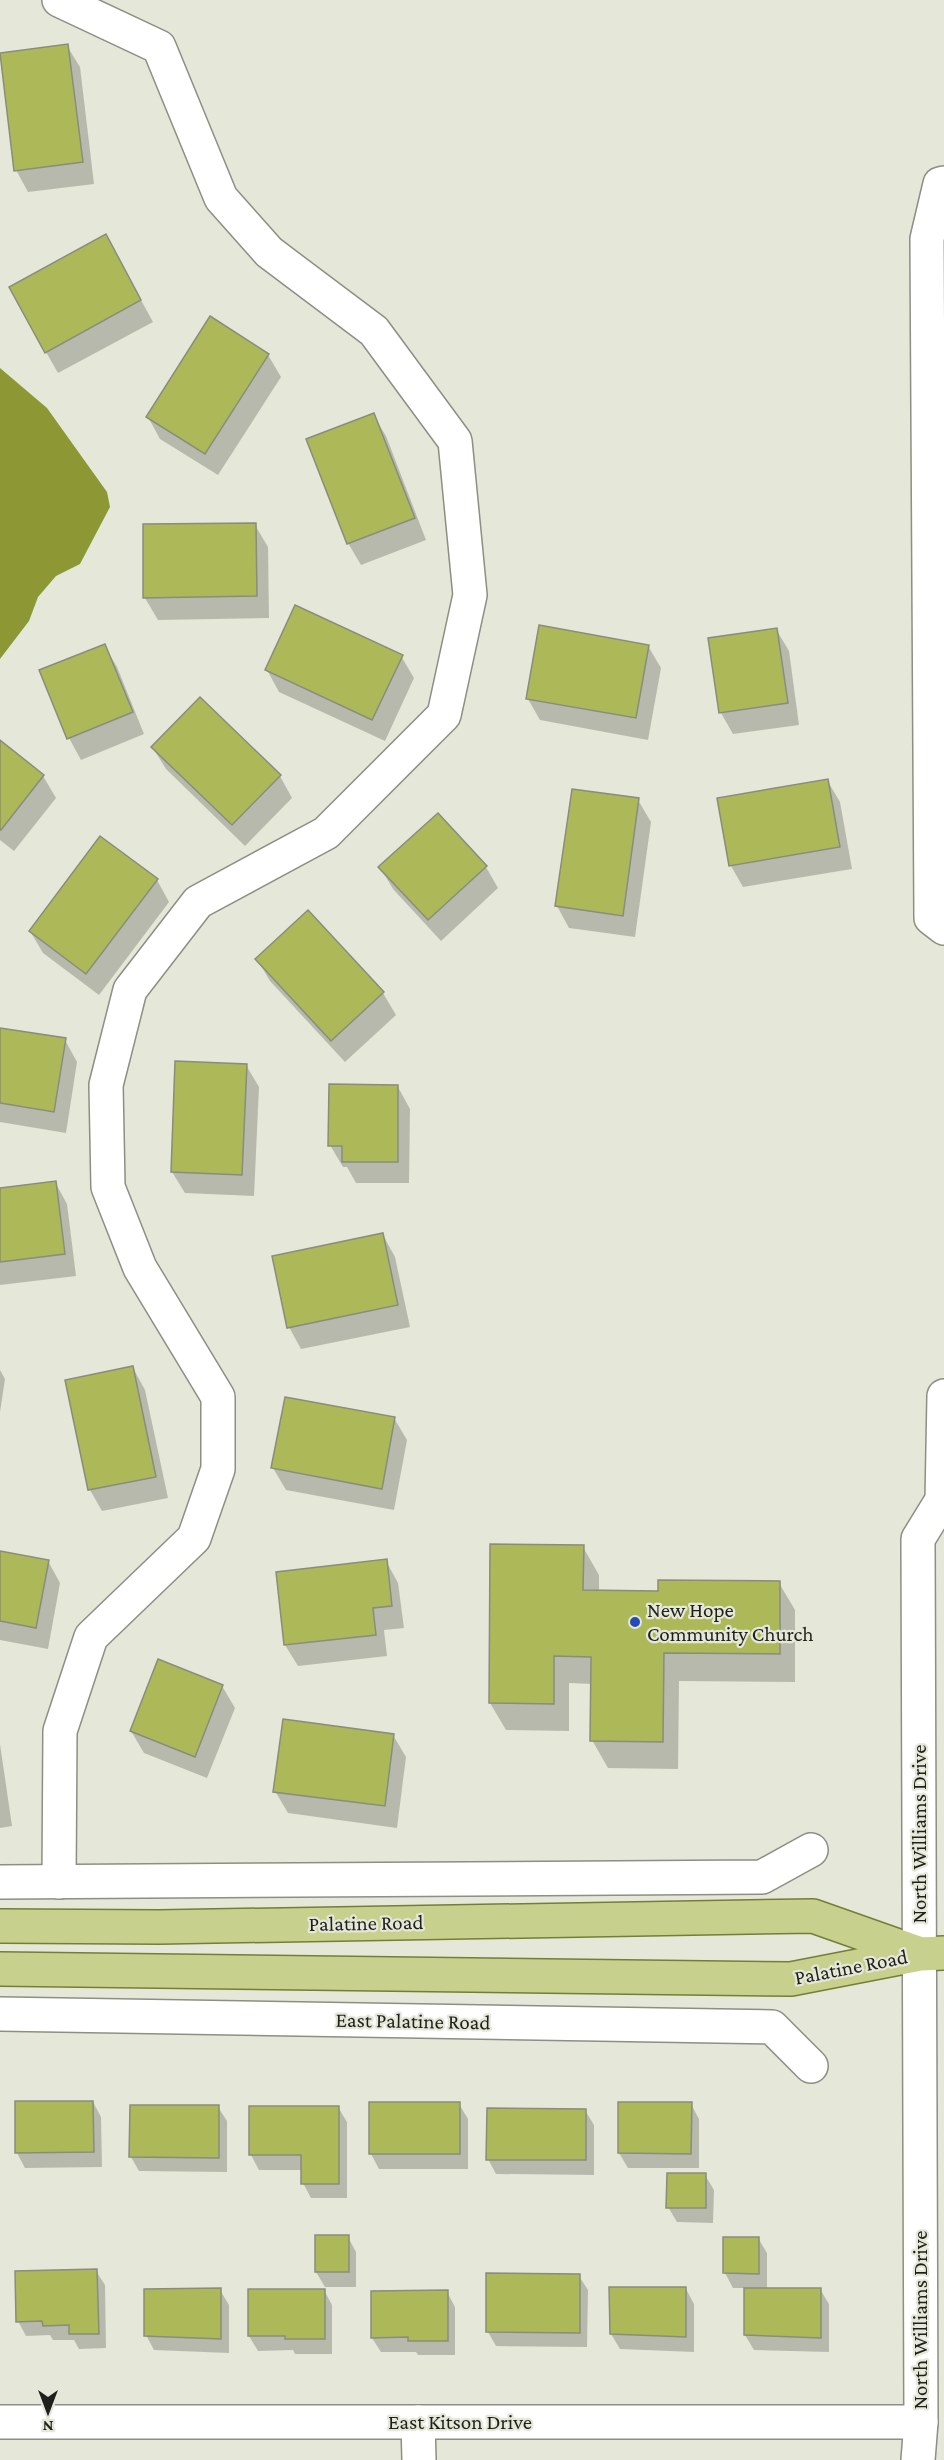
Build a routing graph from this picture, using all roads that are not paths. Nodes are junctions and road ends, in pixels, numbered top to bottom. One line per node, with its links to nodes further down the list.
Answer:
1 (59, 0): 7 (street)
2 (942, 183): 3 (street)
3 (944, 928)
4 (944, 1396): 9 (street, North Williams Drive)
5 (811, 1850): 7 (street, Palatine Road)
6 (0, 1882): 7 (street, Palatine Road)
7 (59, 1882)
8 (0, 1926): 9 (main road, Palatine Road)
9 (932, 1953): 10 (main road, Palatine Road); 15 (street, North Williams Drive)
10 (0, 1969)
11 (0, 2014): 12 (street, East Palatine Road)
12 (811, 2066)
13 (0, 2422): 14 (street, East Kitson Drive)
14 (418, 2422): 15 (street, East Kitson Drive); 16 (street)
15 (921, 2422): 17 (street, North Williams Drive)
16 (419, 2460)
17 (918, 2460)

